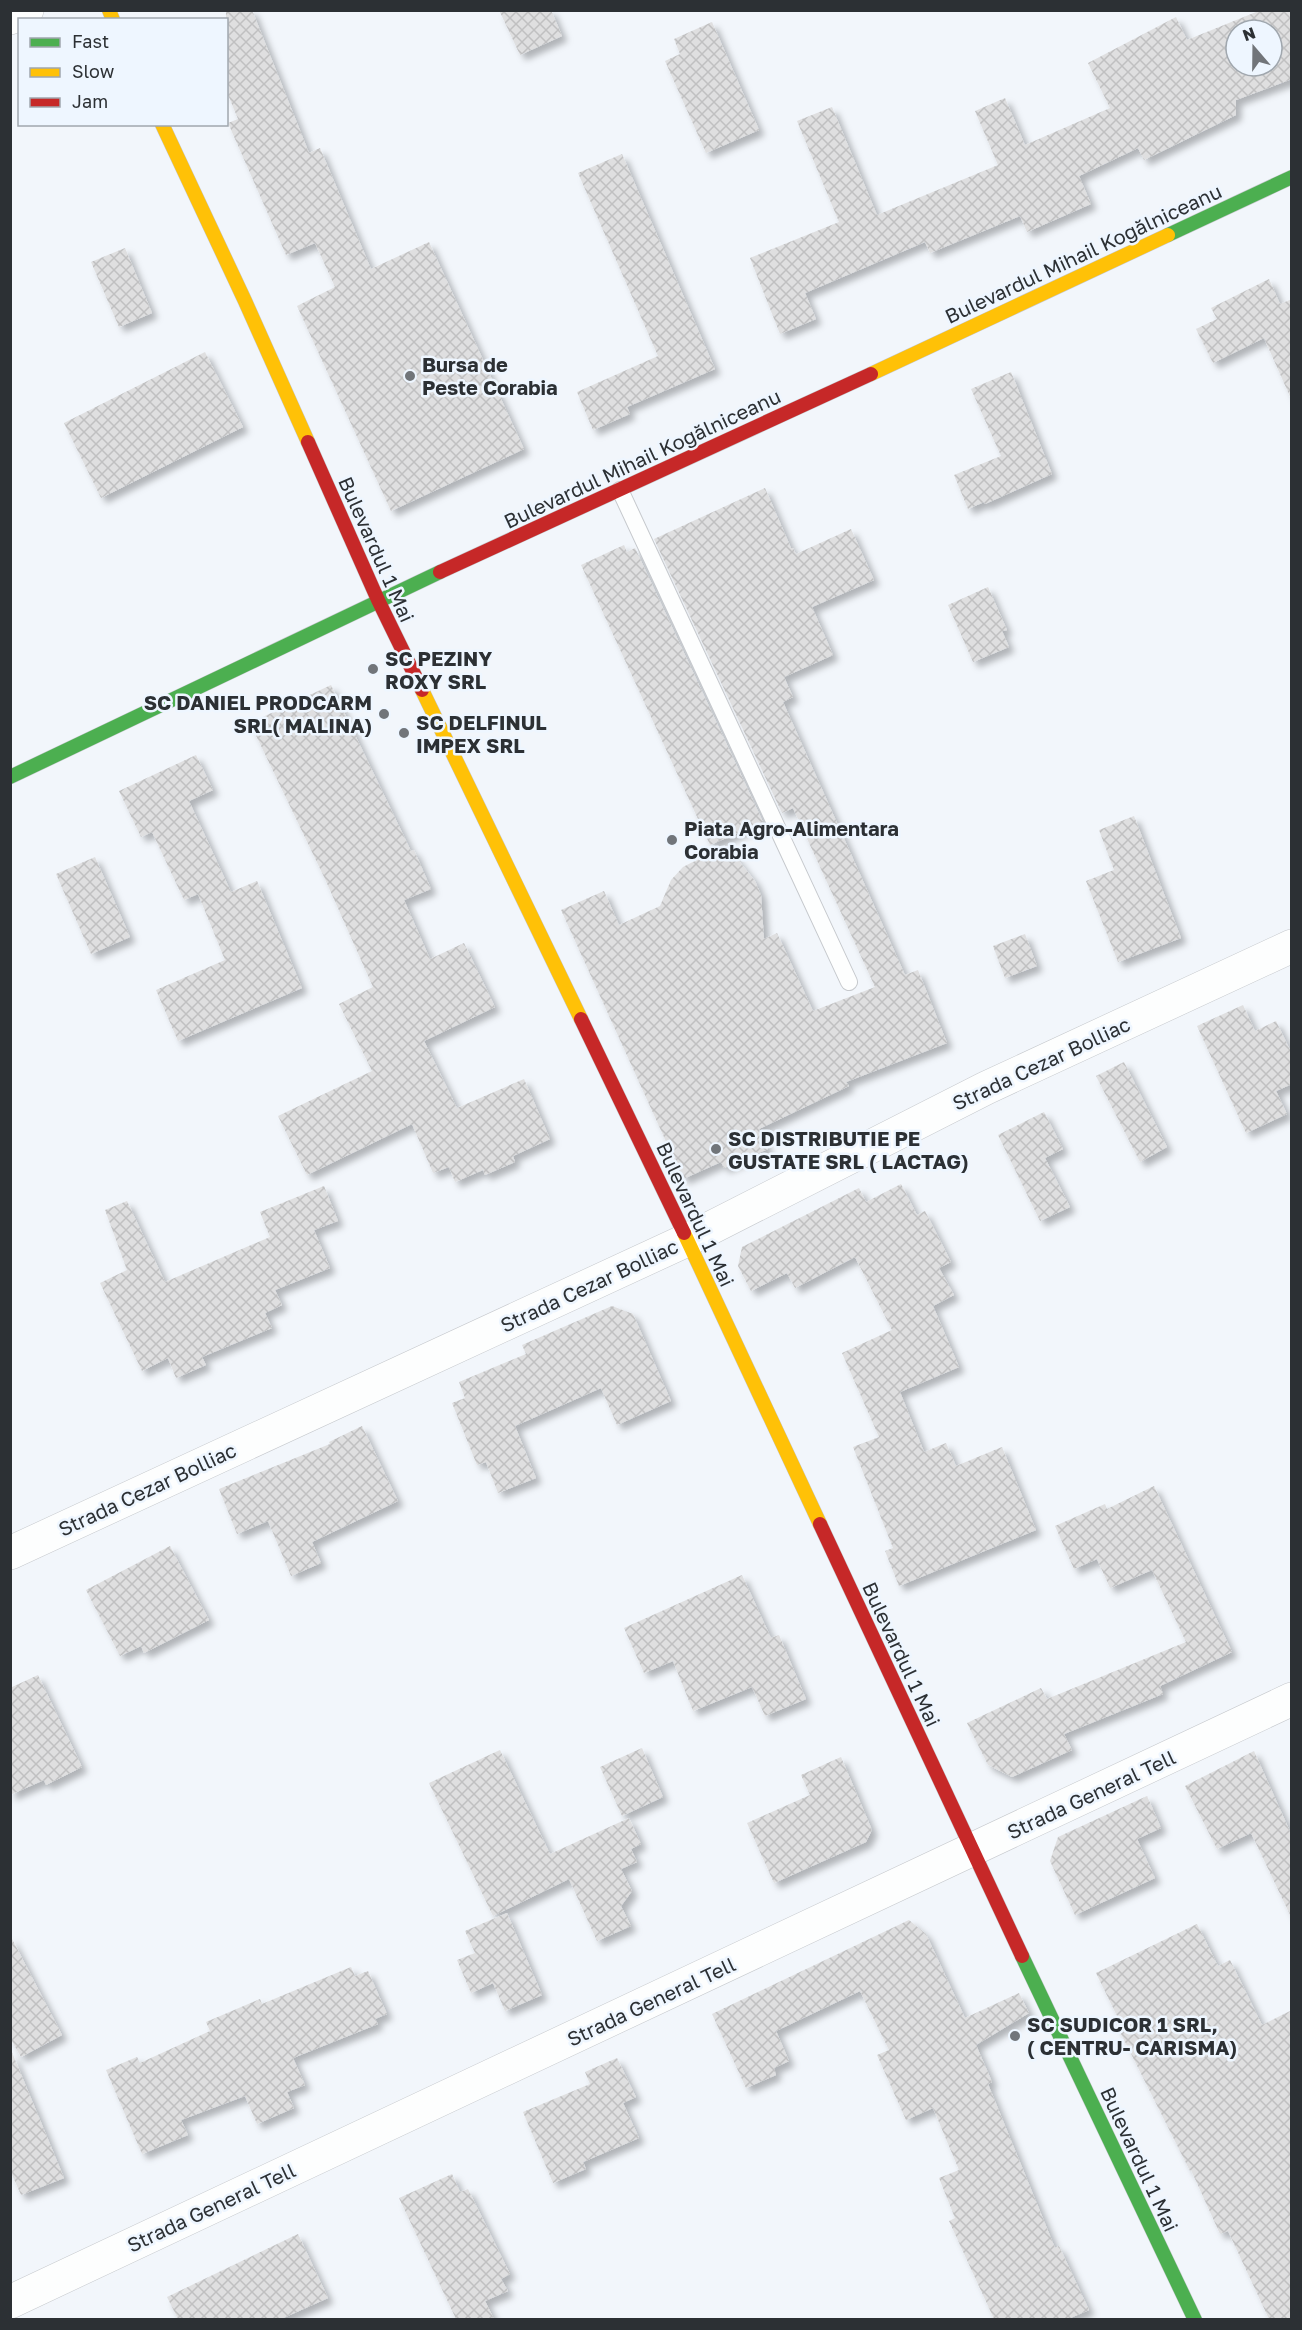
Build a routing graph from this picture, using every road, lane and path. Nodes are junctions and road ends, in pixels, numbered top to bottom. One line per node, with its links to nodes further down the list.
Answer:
1 (27, 10): 2 (street)
2 (10, 18)
3 (163, 126): 6 (street, Bulevardul 1 Mai)
4 (1292, 177): 5 (street, Bulevardul Mihail Kogălniceanu)
5 (620, 490): 6 (street, Bulevardul Mihail Kogălniceanu); 9 (lane)
6 (378, 600): 7 (street, Bulevardul Mihail Kogălniceanu); 10 (street, Bulevardul 1 Mai)
7 (10, 777)
8 (1292, 946): 10 (street, Strada Cezar Bolliac)
9 (849, 982)
10 (687, 1240): 11 (street, Strada Cezar Bolliac); 13 (street, Bulevardul 1 Mai)
11 (10, 1552)
12 (1292, 1699): 13 (street, Strada General Tell)
13 (972, 1850): 14 (street, Strada General Tell); 15 (street, Bulevardul 1 Mai)
14 (10, 2302)
15 (1195, 2319)

